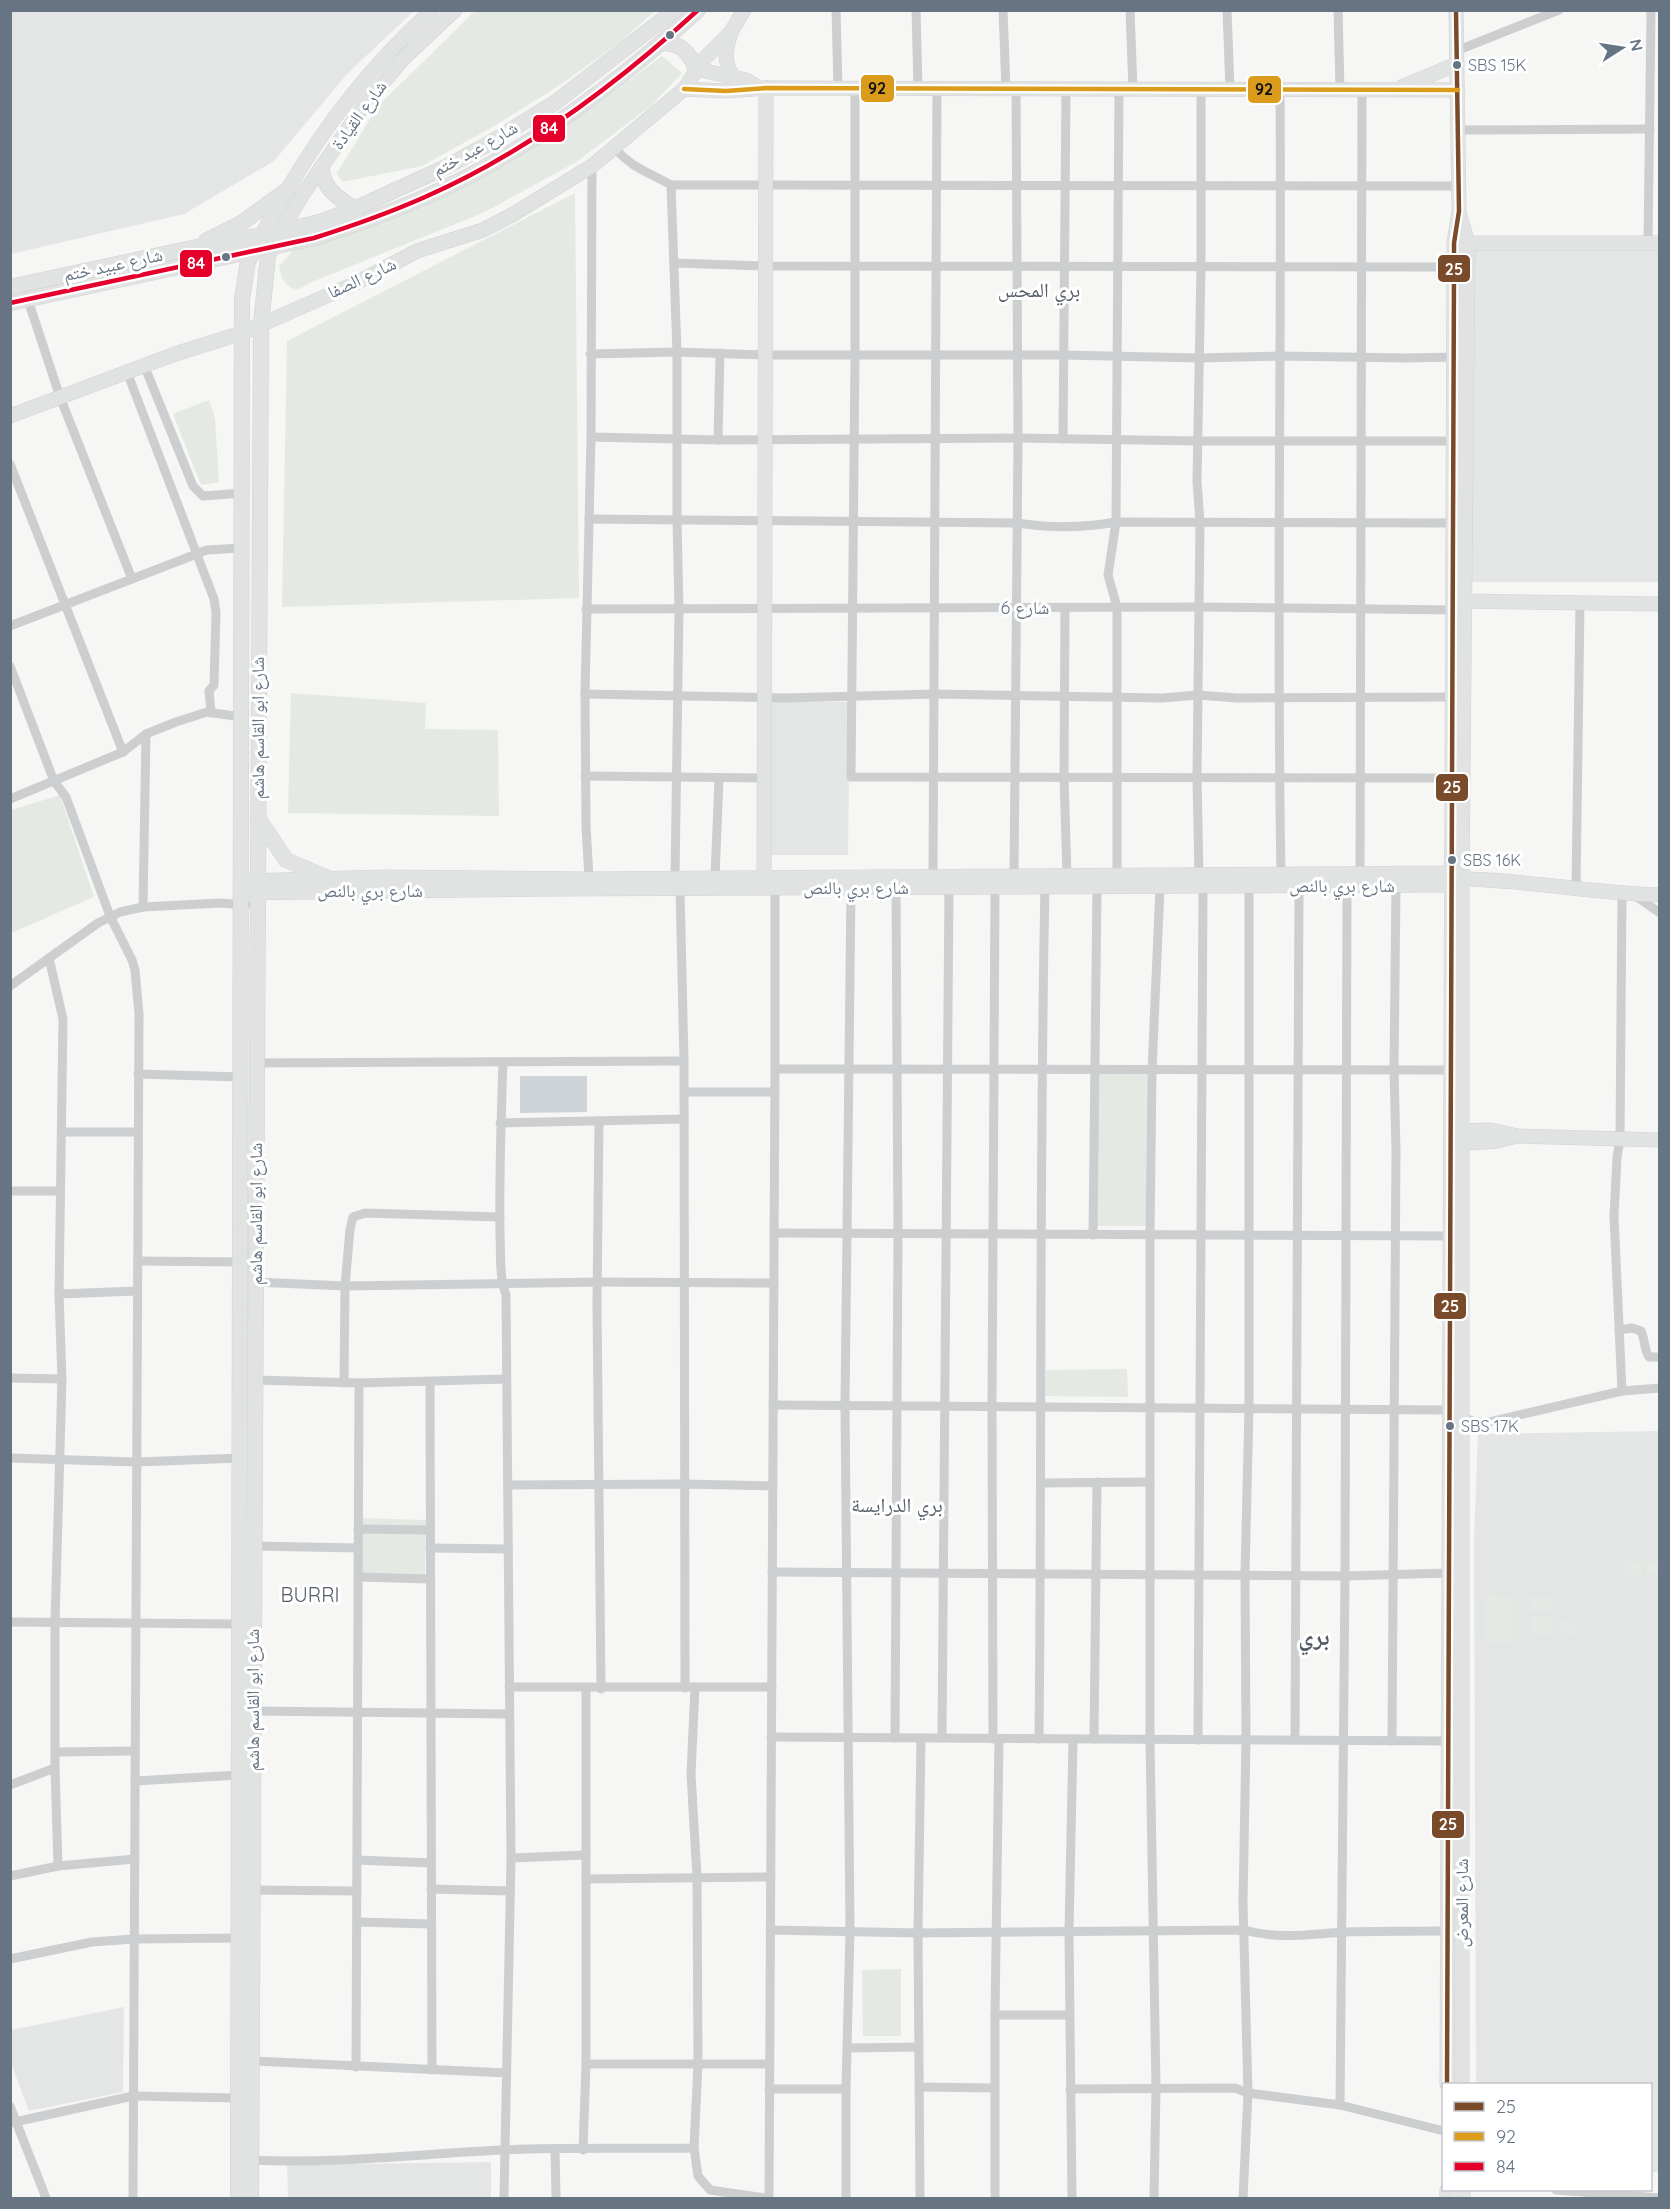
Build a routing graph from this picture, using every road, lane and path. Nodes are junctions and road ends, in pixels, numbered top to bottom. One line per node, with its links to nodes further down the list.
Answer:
1 (432, 10): 53 (main road, شارع القيادة)
2 (455, 10): 41 (main road, شارع القيادة)
3 (675, 10): 54 (main road, شارع عبد ختم)
4 (698, 10): 16 (main road, شارع عبد ختم)
5 (744, 10): 15 (main road, شارع الصفا)
6 (836, 10): 21 (street)
7 (916, 10): 23 (street)
8 (1004, 10): 26 (street)
9 (1130, 10): 29 (street)
10 (1227, 10): 31 (street)
11 (1338, 10): 33 (street)
12 (1456, 10): 17 (main road, شارع المعرض)
13 (1559, 10): 17 (street)
14 (1651, 10): 37 (street)
15 (731, 32): 18 (main road, شارع الصفا); 19 (main road)
16 (662, 43): 18 (main road); 60 (main road, شارع عبد ختم)
17 (1456, 58): 35 (main road); 36 (main road, شارع المعرض)
18 (696, 69): 19 (main road); 25 (main road, شارع الصفا)
19 (735, 79): 20 (main road)
20 (762, 88): 21 (main road); 25 (main road); 44 (main road)
21 (838, 88): 22 (main road)
22 (855, 88): 23 (main road); 45 (street)
23 (918, 88): 24 (main road)
24 (937, 88): 26 (main road); 42 (street)
25 (684, 89): 39 (main road, شارع الصفا)
26 (1011, 89): 27 (main road); 47 (street)
27 (1066, 89): 28 (main road); 50 (street)
28 (1119, 89): 29 (main road); 51 (street)
29 (1133, 89): 30 (main road)
30 (1201, 89): 31 (main road); 46 (street)
31 (1230, 89): 32 (main road)
32 (1280, 89): 33 (main road); 52 (street)
33 (1340, 90): 34 (main road)
34 (1362, 90): 35 (main road); 48 (street)
35 (1398, 90): 36 (main road)
36 (1458, 90): 38 (main road, شارع المعرض)
37 (1650, 129): 38 (street); 58 (street)
38 (1459, 130): 49 (main road, شارع المعرض)
39 (615, 148): 40 (main road, شارع الصفا); 43 (street)
40 (592, 165): 77 (main road, شارع الصفا); 81 (street)
41 (322, 167): 54 (main road); 55 (main road, شارع القيادة)
42 (936, 184): 45 (street); 47 (street); 65 (street)
43 (671, 185): 44 (street); 62 (street)
44 (766, 185): 45 (street); 63 (main road)
45 (854, 185): 64 (street)
46 (1200, 185): 51 (street); 52 (street); 70 (street)
47 (1017, 186): 50 (street); 66 (street)
48 (1363, 186): 49 (street); 52 (street); 72 (street)
49 (1458, 186): 57 (main road, شارع المعرض)
50 (1065, 187): 51 (street); 67 (street)
51 (1118, 187): 68 (street)
52 (1281, 187): 69 (street)
53 (287, 190): 56 (main road, شارع القيادة); 59 (main road)
54 (354, 209): 55 (main road, شارع عبيد ختم)
55 (279, 232): 56 (main road, شارع عبيد ختم); 60 (main road, شارع ابو القاسم هاشم)
56 (261, 236): 59 (main road, شارع عبيد ختم); 61 (main road, شارع ابو القاسم هاشم)
57 (1461, 243): 58 (main road); 71 (main road, شارع المعرض)
58 (1654, 243)
59 (192, 248): 74 (main road, شارع عبيد ختم)
60 (272, 248): 61 (main road, شارع عبد ختم); 77 (main road, شارع ابو القاسم هاشم)
61 (254, 251): 73 (main road, شارع عبد ختم); 78 (main road, شارع ابو القاسم هاشم)
62 (674, 264): 63 (street); 79 (street)
63 (766, 266): 64 (street); 83 (main road)
64 (855, 266): 65 (street); 84 (street)
65 (935, 266): 66 (street); 82 (street)
66 (1017, 266): 67 (street); 85 (street)
67 (1064, 266): 68 (street); 86 (street)
68 (1117, 266): 70 (street); 87 (street)
69 (1280, 266): 70 (street); 72 (street); 88 (street)
70 (1201, 267): 90 (street)
71 (1461, 267): 72 (street); 89 (main road, شارع المعرض)
72 (1362, 268): 91 (street)
73 (156, 273): 75 (main road, شارع عبيد ختم)
74 (10, 287)
75 (28, 300): 76 (main road, شارع عبيد ختم); 94 (street)
76 (10, 303)
77 (261, 324): 78 (main road, شارع الصفا); 172 (main road, شارع ابو القاسم هاشم)
78 (242, 333): 92 (main road, شارع الصفا); 110 (main road, شارع ابو القاسم هاشم)
79 (677, 352): 80 (street); 81 (street); 98 (street)
80 (720, 353): 83 (street); 100 (street)
81 (590, 354): 96 (street)
82 (935, 354): 84 (street); 85 (street); 103 (street)
83 (765, 355): 84 (street); 101 (main road)
84 (855, 355): 102 (street)
85 (1017, 355): 86 (street); 97 (street)
86 (1063, 355): 87 (street); 99 (street)
87 (1117, 356): 90 (street); 106 (street)
88 (1281, 356): 90 (street); 91 (street); 104 (street)
89 (1460, 357): 91 (street); 108 (main road, شارع المعرض); 128 (main road, شارع المعرض)
90 (1199, 358): 107 (street)
91 (1361, 358): 105 (street)
92 (144, 365): 93 (main road, شارع الصفا); 110 (street)
93 (127, 372): 94 (main road, شارع الصفا); 123 (street)
94 (60, 397): 95 (main road, شارع الصفا); 124 (street)
95 (10, 416)
96 (591, 437): 98 (street); 111 (street)
97 (1018, 438): 99 (street); 103 (street); 118 (street)
98 (677, 439): 100 (street); 112 (street)
99 (1063, 439): 106 (street)
100 (717, 440): 101 (street)
101 (765, 440): 102 (street); 113 (main road)
102 (854, 440): 103 (street); 114 (street)
103 (935, 440): 117 (street)
104 (1280, 440): 105 (street); 107 (street); 116 (street)
105 (1361, 440): 108 (street); 120 (street)
106 (1118, 441): 107 (street); 115 (street)
107 (1198, 441): 119 (street)
108 (1453, 441): 121 (main road, شارع المعرض)
109 (10, 464): 127 (street)
110 (243, 493): 122 (main road, شارع ابو القاسم هاشم)
111 (589, 519): 112 (street); 134 (street)
112 (677, 520): 113 (street); 131 (street)
113 (765, 522): 114 (street); 135 (main road)
114 (854, 522): 117 (street); 136 (street)
115 (1116, 522): 118 (street); 119 (street); 129 (street)
116 (1279, 522): 119 (street); 120 (street); 138 (street)
117 (934, 523): 118 (street); 137 (street)
118 (1016, 523): 132 (street)
119 (1200, 523): 130 (street)
120 (1360, 523): 121 (street); 139 (street)
121 (1453, 523): 128 (main road, شارع المعرض)
122 (243, 548): 123 (street); 155 (main road, شارع ابو القاسم هاشم)
123 (197, 554): 124 (street); 154 (street)
124 (132, 579): 127 (street)
125 (1580, 603): 126 (main road); 128 (main road); 197 (street)
126 (1659, 604)
127 (66, 605): 140 (street); 157 (street)
128 (1458, 605): 139 (street, شارع 6); 152 (main road, شارع المعرض)
129 (1117, 607): 130 (street, شارع 6); 133 (street, شارع 6); 147 (street)
130 (1199, 607): 138 (street, شارع 6); 145 (street)
131 (679, 608): 134 (street, شارع 6); 135 (street, شارع 6); 144 (street)
132 (1016, 608): 133 (street, شارع 6); 137 (street, شارع 6); 146 (street)
133 (1065, 608): 150 (street)
134 (586, 609): 142 (street)
135 (765, 609): 136 (street, شارع 6); 153 (main road)
136 (853, 609): 137 (street, شارع 6); 149 (street)
137 (934, 609): 143 (street)
138 (1279, 609): 139 (street, شارع 6); 151 (street)
139 (1360, 609): 148 (street)
140 (10, 626)
141 (10, 666): 170 (street)
142 (585, 694): 144 (street); 158 (street)
143 (935, 694): 146 (street); 149 (street); 160 (street)
144 (678, 695): 153 (street); 159 (street)
145 (1198, 695): 147 (street); 151 (street); 164 (street)
146 (1015, 696): 150 (street); 161 (street)
147 (1118, 696): 150 (street); 163 (street)
148 (1360, 696): 151 (street); 152 (street); 169 (street)
149 (852, 697): 153 (street); 160 (street)
150 (1064, 697): 162 (street)
151 (1278, 697): 168 (street)
152 (1457, 697): 167 (main road, شارع المعرض); 182 (main road, شارع المعرض)
153 (765, 698): 166 (main road)
154 (211, 712): 155 (street); 156 (street)
155 (242, 717): 198 (main road, شارع ابو القاسم هاشم)
156 (146, 734): 157 (street); 201 (street)
157 (123, 752): 170 (street)
158 (585, 776): 159 (street); 181 (street)
159 (678, 777): 165 (street); 185 (street)
160 (932, 777): 161 (street); 176 (street)
161 (1015, 777): 162 (street); 177 (street)
162 (1064, 777): 163 (street); 178 (street)
163 (1117, 777): 164 (street); 175 (street)
164 (1197, 777): 168 (street); 183 (street)
165 (719, 778): 166 (street); 180 (street)
166 (764, 778): 184 (main road)
167 (1451, 778): 169 (street); 182 (main road, شارع المعرض)
168 (1279, 779): 169 (street); 173 (street)
169 (1361, 779): 174 (street)
170 (54, 781): 171 (street); 203 (street)
171 (10, 799)
172 (257, 817): 179 (main road); 198 (main road, شارع ابو القاسم هاشم)
173 (1281, 874): 174 (main road, شارع بري بالنص); 183 (main road, شارع بري بالنص)
174 (1360, 874): 182 (main road, شارع بري بالنص)
175 (1117, 875): 178 (main road, شارع بري بالنص); 183 (main road, شارع بري بالنص)
176 (933, 876): 177 (main road, شارع بري بالنص); 184 (main road, شارع بري بالنص)
177 (1014, 876): 178 (main road, شارع بري بالنص)
178 (1067, 876)
179 (328, 878): 181 (main road, شارع بري بالنص); 198 (main road, شارع بري بالنص)
180 (715, 878): 184 (main road, شارع بري بالنص); 185 (main road, شارع بري بالنص)
181 (589, 879): 185 (main road, شارع بري بالنص)
182 (1459, 879): 189 (main road, شارع بري بالنص); 197 (main road, شارع بري بالنص); 222 (main road, شارع المعرض)
183 (1201, 881): 186 (main road, شارع بري بالنص); 192 (main road, شارع بري بالنص); 217 (street)
184 (769, 883): 185 (main road, شارع بري بالنص); 193 (main road, شارع بري بالنص); 209 (street)
185 (678, 884): 198 (main road, شارع بري بالنص); 206 (street)
186 (1249, 886): 187 (main road, شارع بري بالنص); 218 (street)
187 (1299, 886): 188 (main road, شارع بري بالنص); 219 (street)
188 (1347, 886): 189 (main road, شارع بري بالنص); 220 (street)
189 (1396, 886): 221 (street)
190 (1045, 887): 191 (main road, شارع بري بالنص); 196 (main road, شارع بري بالنص); 214 (street)
191 (1097, 887): 192 (main road, شارع بري بالنص); 215 (street)
192 (1160, 887): 216 (street)
193 (851, 888): 194 (main road, شارع بري بالنص); 210 (street)
194 (896, 888): 195 (main road, شارع بري بالنص); 211 (street)
195 (949, 888): 196 (main road, شارع بري بالنص); 212 (street)
196 (995, 888): 213 (street)
197 (1576, 888): 199 (main road, شارع بري بالنص)
198 (249, 893): 201 (street); 208 (main road, شارع ابو القاسم هاشم); 224 (main road, شارع ابو القاسم هاشم)
199 (1627, 894): 200 (main road, شارع بري بالنص); 202 (street); 233 (street)
200 (1659, 895)
201 (143, 907): 203 (street)
202 (1659, 913)
203 (110, 916): 204 (street); 223 (street)
204 (49, 958): 205 (street); 230 (street)
205 (10, 986)
206 (684, 1061): 207 (street); 225 (street)
207 (503, 1062): 208 (street); 229 (street)
208 (256, 1063): 254 (main road, شارع ابو القاسم هاشم)
209 (775, 1069): 210 (street); 226 (street)
210 (850, 1069): 211 (street); 239 (street)
211 (898, 1069): 212 (street); 240 (street)
212 (947, 1069): 213 (street); 241 (street)
213 (995, 1069): 214 (street); 242 (street)
214 (1041, 1070): 215 (street); 243 (street)
215 (1096, 1070): 216 (street); 244 (street)
216 (1152, 1070): 217 (street); 245 (street)
217 (1203, 1070): 218 (street); 246 (street)
218 (1248, 1070): 219 (street); 247 (street)
219 (1298, 1070): 220 (street); 248 (street)
220 (1348, 1070): 221 (street); 249 (street)
221 (1394, 1070): 222 (street); 250 (street)
222 (1456, 1070): 232 (main road, شارع المعرض)
223 (138, 1074): 224 (street); 231 (street)
224 (241, 1077): 253 (main road, شارع ابو القاسم هاشم)
225 (684, 1092): 226 (street); 227 (street)
226 (775, 1092): 238 (street)
227 (684, 1119): 228 (street); 256 (street)
228 (599, 1121): 229 (street); 255 (street)
229 (500, 1123): 237 (street)
230 (62, 1132): 231 (street); 236 (street)
231 (138, 1132): 252 (street)
232 (1456, 1137): 233 (main road); 251 (main road, شارع المعرض)
233 (1620, 1139): 234 (main road); 262 (street)
234 (1659, 1140)
235 (10, 1191): 236 (street)
236 (60, 1191): 261 (street)
237 (500, 1217): 257 (street); 259 (street)
238 (774, 1233): 239 (street); 258 (street)
239 (848, 1233): 240 (street); 274 (street)
240 (898, 1234): 241 (street); 275 (street)
241 (945, 1234): 242 (street); 276 (street)
242 (993, 1234): 243 (street); 277 (street)
243 (1040, 1234): 244 (street); 278 (street)
244 (1093, 1234): 245 (street)
245 (1150, 1235): 246 (street); 279 (street)
246 (1201, 1235): 247 (street); 280 (street)
247 (1250, 1235): 248 (street); 281 (street)
248 (1298, 1235): 249 (street); 282 (street)
249 (1346, 1236): 250 (street); 283 (street)
250 (1395, 1236): 251 (street); 284 (street)
251 (1456, 1236): 285 (main road, شارع المعرض); 286 (main road, شارع المعرض)
252 (138, 1261): 253 (street); 260 (street)
253 (241, 1262): 288 (main road, شارع ابو القاسم هاشم)
254 (255, 1282): 259 (street); 267 (main road, شارع ابو القاسم هاشم)
255 (598, 1282): 256 (street); 257 (street); 296 (street)
256 (684, 1282): 258 (street); 294 (street)
257 (502, 1283): 259 (street); 266 (street)
258 (774, 1283): 273 (street)
259 (345, 1286): 268 (street)
260 (137, 1291): 261 (street); 290 (street)
261 (59, 1294): 265 (street)
262 (1619, 1330): 263 (street); 272 (street)
263 (1659, 1357)
264 (10, 1378): 265 (street)
265 (62, 1378): 289 (street)
266 (506, 1379): 270 (street); 295 (street)
267 (255, 1380): 268 (street); 300 (main road, شارع ابو القاسم هاشم)
268 (344, 1383): 269 (street)
269 (359, 1383): 270 (street); 298 (street)
270 (430, 1383): 299 (street)
271 (1659, 1388): 272 (street)
272 (1622, 1391): 286 (street)
273 (773, 1405): 274 (street); 297 (street)
274 (845, 1405): 275 (street); 305 (street)
275 (897, 1406): 276 (street); 308 (street)
276 (945, 1406): 277 (street); 309 (street)
277 (992, 1406): 278 (street); 306 (street)
278 (1041, 1407): 279 (street); 293 (street)
279 (1151, 1408): 280 (street); 292 (street)
280 (1200, 1408): 281 (street); 310 (street)
281 (1249, 1408): 282 (street); 311 (street)
282 (1296, 1409): 283 (street); 315 (street)
283 (1345, 1409): 284 (street); 316 (street)
284 (1394, 1410): 285 (street); 312 (street)
285 (1449, 1410): 286 (street); 318 (main road, شارع المعرض)
286 (1462, 1417): 318 (main road, شارع المعرض)
287 (10, 1458): 289 (street)
288 (240, 1458): 290 (street); 323 (main road, شارع ابو القاسم هاشم)
289 (59, 1460): 290 (street); 321 (street)
290 (136, 1462): 322 (street)
291 (1097, 1482): 292 (street); 293 (street); 313 (street)
292 (1150, 1482): 314 (street)
293 (1041, 1483): 307 (street)
294 (684, 1484): 296 (street); 297 (street); 327 (street)
295 (508, 1485): 296 (street); 303 (street)
296 (601, 1485): 329 (street)
297 (773, 1486): 304 (street)
298 (358, 1529): 299 (street); 301 (street)
299 (430, 1530): 302 (street)
300 (254, 1546): 301 (street); 330 (main road, شارع ابو القاسم هاشم)
301 (358, 1548): 317 (street)
302 (430, 1548): 303 (street); 319 (street)
303 (508, 1549): 326 (street)
304 (772, 1572): 305 (street); 325 (street)
305 (845, 1572): 308 (street); 335 (street)
306 (991, 1572): 307 (street); 309 (street); 339 (street)
307 (1041, 1572): 313 (street); 340 (street)
308 (896, 1573): 309 (street); 336 (street)
309 (945, 1574): 338 (street)
310 (1199, 1574): 311 (street); 314 (street); 344 (street)
311 (1245, 1574): 315 (street); 345 (street)
312 (1393, 1574): 316 (street); 318 (street); 348 (street)
313 (1095, 1575): 314 (street); 342 (street)
314 (1151, 1575): 343 (street)
315 (1296, 1575): 316 (street); 346 (street)
316 (1345, 1576): 347 (street)
317 (358, 1577): 319 (street); 331 (street)
318 (1453, 1578): 349 (main road, شارع المعرض); 355 (main road, شارع المعرض)
319 (430, 1579): 332 (street)
320 (10, 1622): 321 (street)
321 (56, 1622): 322 (street); 351 (street)
322 (136, 1623): 323 (street); 350 (street)
323 (239, 1624): 353 (main road, شارع ابو القاسم هاشم)
324 (695, 1687): 325 (street); 327 (street); 365 (street)
325 (772, 1687): 334 (street)
326 (509, 1688): 328 (street); 333 (street)
327 (685, 1688): 329 (street)
328 (586, 1689): 329 (street); 358 (street)
329 (601, 1689)
330 (253, 1711): 331 (street); 369 (main road, شارع ابو القاسم هاشم)
331 (357, 1712): 332 (street); 361 (street)
332 (431, 1714): 333 (street); 362 (street)
333 (509, 1714): 359 (street)
334 (771, 1737): 335 (street); 366 (street)
335 (847, 1738): 336 (street); 375 (street)
336 (895, 1738): 337 (street)
337 (921, 1738): 338 (street); 381 (street)
338 (942, 1738): 339 (street)
339 (996, 1739): 340 (street); 378 (street)
340 (1039, 1739): 341 (street)
341 (1073, 1739): 342 (street); 379 (street)
342 (1094, 1739): 343 (street)
343 (1150, 1740): 344 (street); 380 (street)
344 (1198, 1740): 345 (street)
345 (1246, 1740): 346 (street); 376 (street)
346 (1295, 1740): 347 (street)
347 (1343, 1741): 348 (street); 382 (street)
348 (1392, 1741): 349 (street)
349 (1448, 1742): 354 (main road, شارع المعرض)
350 (135, 1751): 351 (street); 356 (street)
351 (55, 1752): 352 (street)
352 (55, 1768): 357 (street); 363 (street)
353 (239, 1775): 356 (street); 383 (main road, شارع ابو القاسم هاشم)
354 (1448, 1775): 355 (main road); 377 (main road, شارع المعرض)
355 (1462, 1775): 398 (main road, شارع المعرض)
356 (135, 1781): 360 (street)
357 (10, 1785)
358 (586, 1855): 359 (street); 367 (street)
359 (511, 1857): 371 (street)
360 (135, 1859): 363 (street); 384 (street)
361 (357, 1860): 362 (street); 370 (street)
362 (431, 1863): 368 (street)
363 (58, 1866): 364 (street)
364 (10, 1876)
365 (697, 1877): 366 (street); 367 (street); 392 (street)
366 (771, 1877): 374 (street)
367 (586, 1879): 391 (street)
368 (431, 1889): 371 (street); 373 (street)
369 (252, 1890): 370 (street); 390 (main road, شارع ابو القاسم هاشم)
370 (357, 1891): 372 (street)
371 (510, 1891): 396 (street)
372 (357, 1922): 373 (street); 394 (street)
373 (431, 1924): 395 (street)
374 (770, 1930): 375 (street); 393 (street)
375 (850, 1930): 381 (street); 389 (street)
376 (1244, 1930): 380 (street); 382 (street); 405 (street)
377 (1448, 1931): 382 (street); 397 (main road, شارع المعرض)
378 (996, 1932): 379 (street); 381 (street); 386 (street)
379 (1069, 1932): 380 (street); 387 (street)
380 (1155, 1932): 401 (street)
381 (918, 1933): 388 (street)
382 (1342, 1933): 408 (street)
383 (239, 1938): 384 (street); 407 (main road, شارع ابو القاسم هاشم)
384 (134, 1939): 385 (street); 406 (street)
385 (10, 1959)
386 (995, 2015): 387 (street); 400 (street)
387 (1069, 2015): 403 (street)
388 (919, 2047): 389 (street); 399 (street)
389 (847, 2048): 404 (street)
390 (252, 2061): 394 (street); 416 (main road, شارع ابو القاسم هاشم)
391 (586, 2064): 392 (street); 415 (street)
392 (698, 2064): 393 (street); 412 (street)
393 (770, 2064): 402 (street)
394 (356, 2067): 395 (street)
395 (432, 2070): 396 (street)
396 (506, 2073): 413 (street)
397 (1447, 2083)
398 (1462, 2083)
399 (920, 2087): 400 (street); 427 (street)
400 (994, 2088): 428 (street)
401 (1156, 2088): 403 (street); 405 (street); 430 (street)
402 (769, 2089): 404 (street); 425 (street)
403 (1070, 2089): 429 (street)
404 (846, 2090): 426 (street)
405 (1248, 2093): 408 (street); 431 (street)
406 (133, 2096): 407 (street); 410 (street); 420 (street)
407 (238, 2098): 421 (main road, شارع ابو القاسم هاشم)
408 (1340, 2105): 411 (street)
409 (10, 2106): 410 (street)
410 (13, 2122): 419 (street)
411 (1442, 2131)
412 (694, 2148): 415 (street); 425 (street)
413 (504, 2150): 414 (street); 416 (street); 423 (street)
414 (555, 2150): 415 (street); 424 (street)
415 (583, 2150)
416 (251, 2160): 422 (main road, شارع ابو القاسم هاشم)
417 (1569, 2191): 418 (street)
418 (1659, 2198)
419 (46, 2199)
420 (133, 2199)
421 (238, 2199)
422 (251, 2199)
423 (504, 2199)
424 (556, 2199)
425 (767, 2199)
426 (846, 2199)
427 (920, 2199)
428 (995, 2199)
429 (1072, 2199)
430 (1154, 2199)
431 (1243, 2199)

